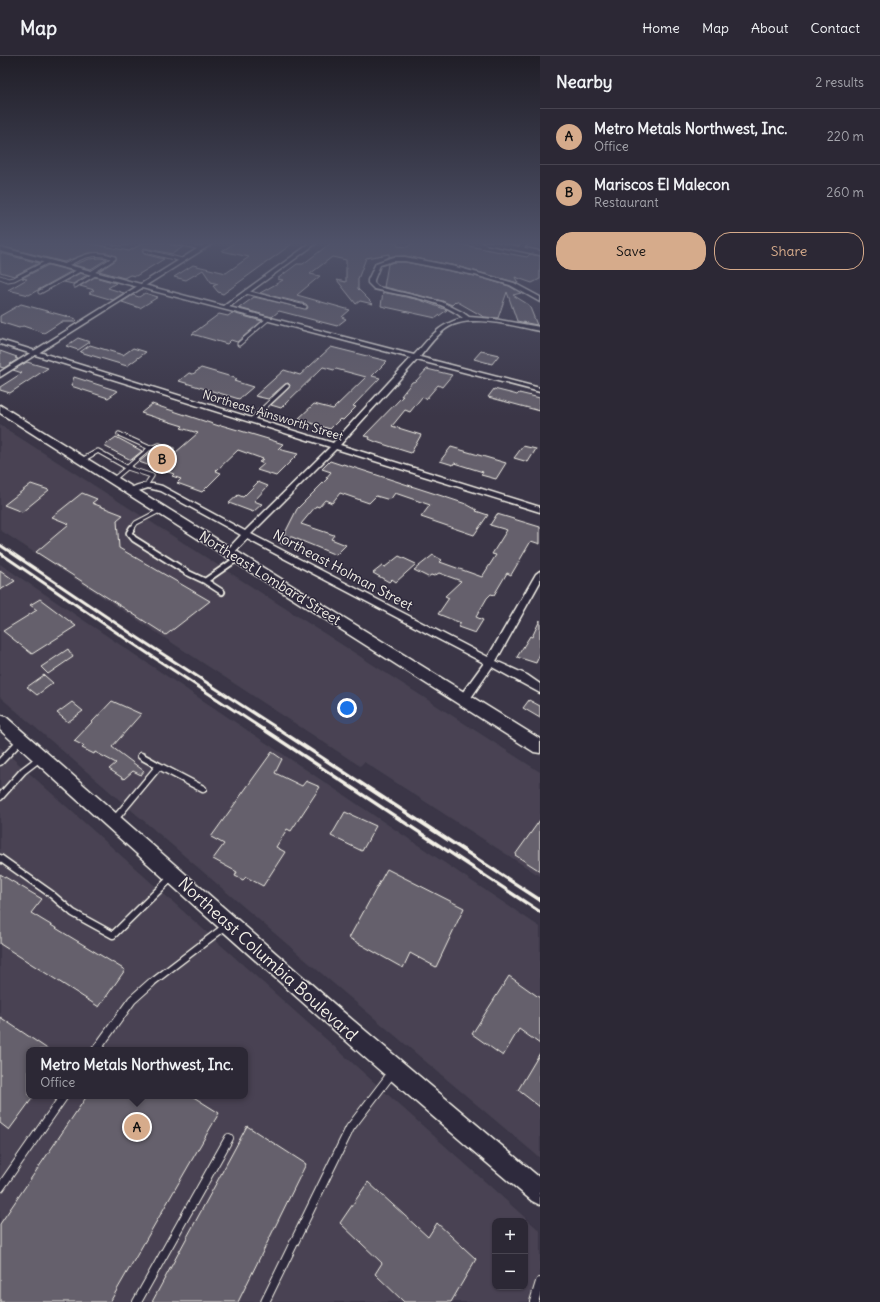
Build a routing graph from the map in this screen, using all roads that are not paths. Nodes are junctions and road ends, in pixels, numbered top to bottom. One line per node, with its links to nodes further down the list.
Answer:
1 (118, 300): 13 (street)
2 (194, 300): 7 (street)
3 (235, 300): 7 (street)
4 (278, 300): 6 (lane)
5 (425, 300): 8 (street)
6 (305, 307)
7 (224, 308): 9 (street)
8 (467, 319): 10 (street); 14 (street)
9 (268, 320): 12 (lane); 14 (street)
10 (540, 329)
11 (0, 342): 13 (street, Northeast Ainsworth Street)
12 (239, 344)
13 (36, 352): 15 (street); 19 (street, Northeast Ainsworth Street)
14 (415, 358): 17 (street); 21 (street)
15 (0, 375)
16 (287, 386): 19 (lane)
17 (540, 390)
18 (0, 408): 24 (main road, Northeast Lombard Street)
19 (250, 420): 21 (street, Northeast Ainsworth Street)
20 (119, 434): 22 (lane)
21 (336, 446): 30 (street, Northeast Ainsworth Street); 31 (street)
22 (150, 448): 23 (lane); 25 (lane)
23 (172, 449)
24 (82, 460): 25 (lane); 26 (main road, Northeast Lombard Street)
25 (128, 468): 26 (lane); 27 (lane)
26 (114, 479): 28 (main road, Northeast Lombard Street)
27 (146, 485): 28 (street); 31 (street, Northeast Holman Street)
28 (132, 491): 29 (main road, Northeast Lombard Street)
29 (161, 510): 32 (main road, Northeast Lombard Street); 34 (lane)
30 (540, 510)
31 (247, 535): 32 (street); 36 (street, Northeast Holman Street)
32 (234, 555): 34 (lane); 38 (main road, Northeast Lombard Street)
33 (540, 574): 36 (street)
34 (205, 581): 35 (lane)
35 (222, 592)
36 (490, 662): 37 (street, Northeast Holman Street); 38 (street)
37 (540, 690)
38 (464, 699): 41 (main road, Northeast Lombard Street)
39 (0, 721): 40 (main road, Northeast Columbia Boulevard)
40 (22, 740): 43 (main road, Northeast Columbia Boulevard); 44 (lane)
41 (540, 747)
42 (141, 756): 45 (lane)
43 (41, 757): 47 (lane); 48 (main road, Northeast Columbia Boulevard)
44 (0, 762)
45 (159, 766): 46 (lane); 48 (lane)
46 (203, 789)
47 (0, 797)
48 (113, 822): 50 (main road, Northeast Columbia Boulevard)
49 (0, 858): 50 (lane)
50 (173, 875): 51 (main road, Northeast Columbia Boulevard)
51 (228, 924): 52 (lane); 53 (main road, Northeast Columbia Boulevard)
52 (98, 1047)
53 (394, 1070): 57 (main road, Northeast Columbia Boulevard); 60 (lane)
54 (62, 1099): 56 (lane)
55 (229, 1138): 59 (lane)
56 (0, 1188)
57 (540, 1193)
58 (540, 1282): 61 (lane)
59 (137, 1302)
60 (265, 1302)
61 (534, 1302)

